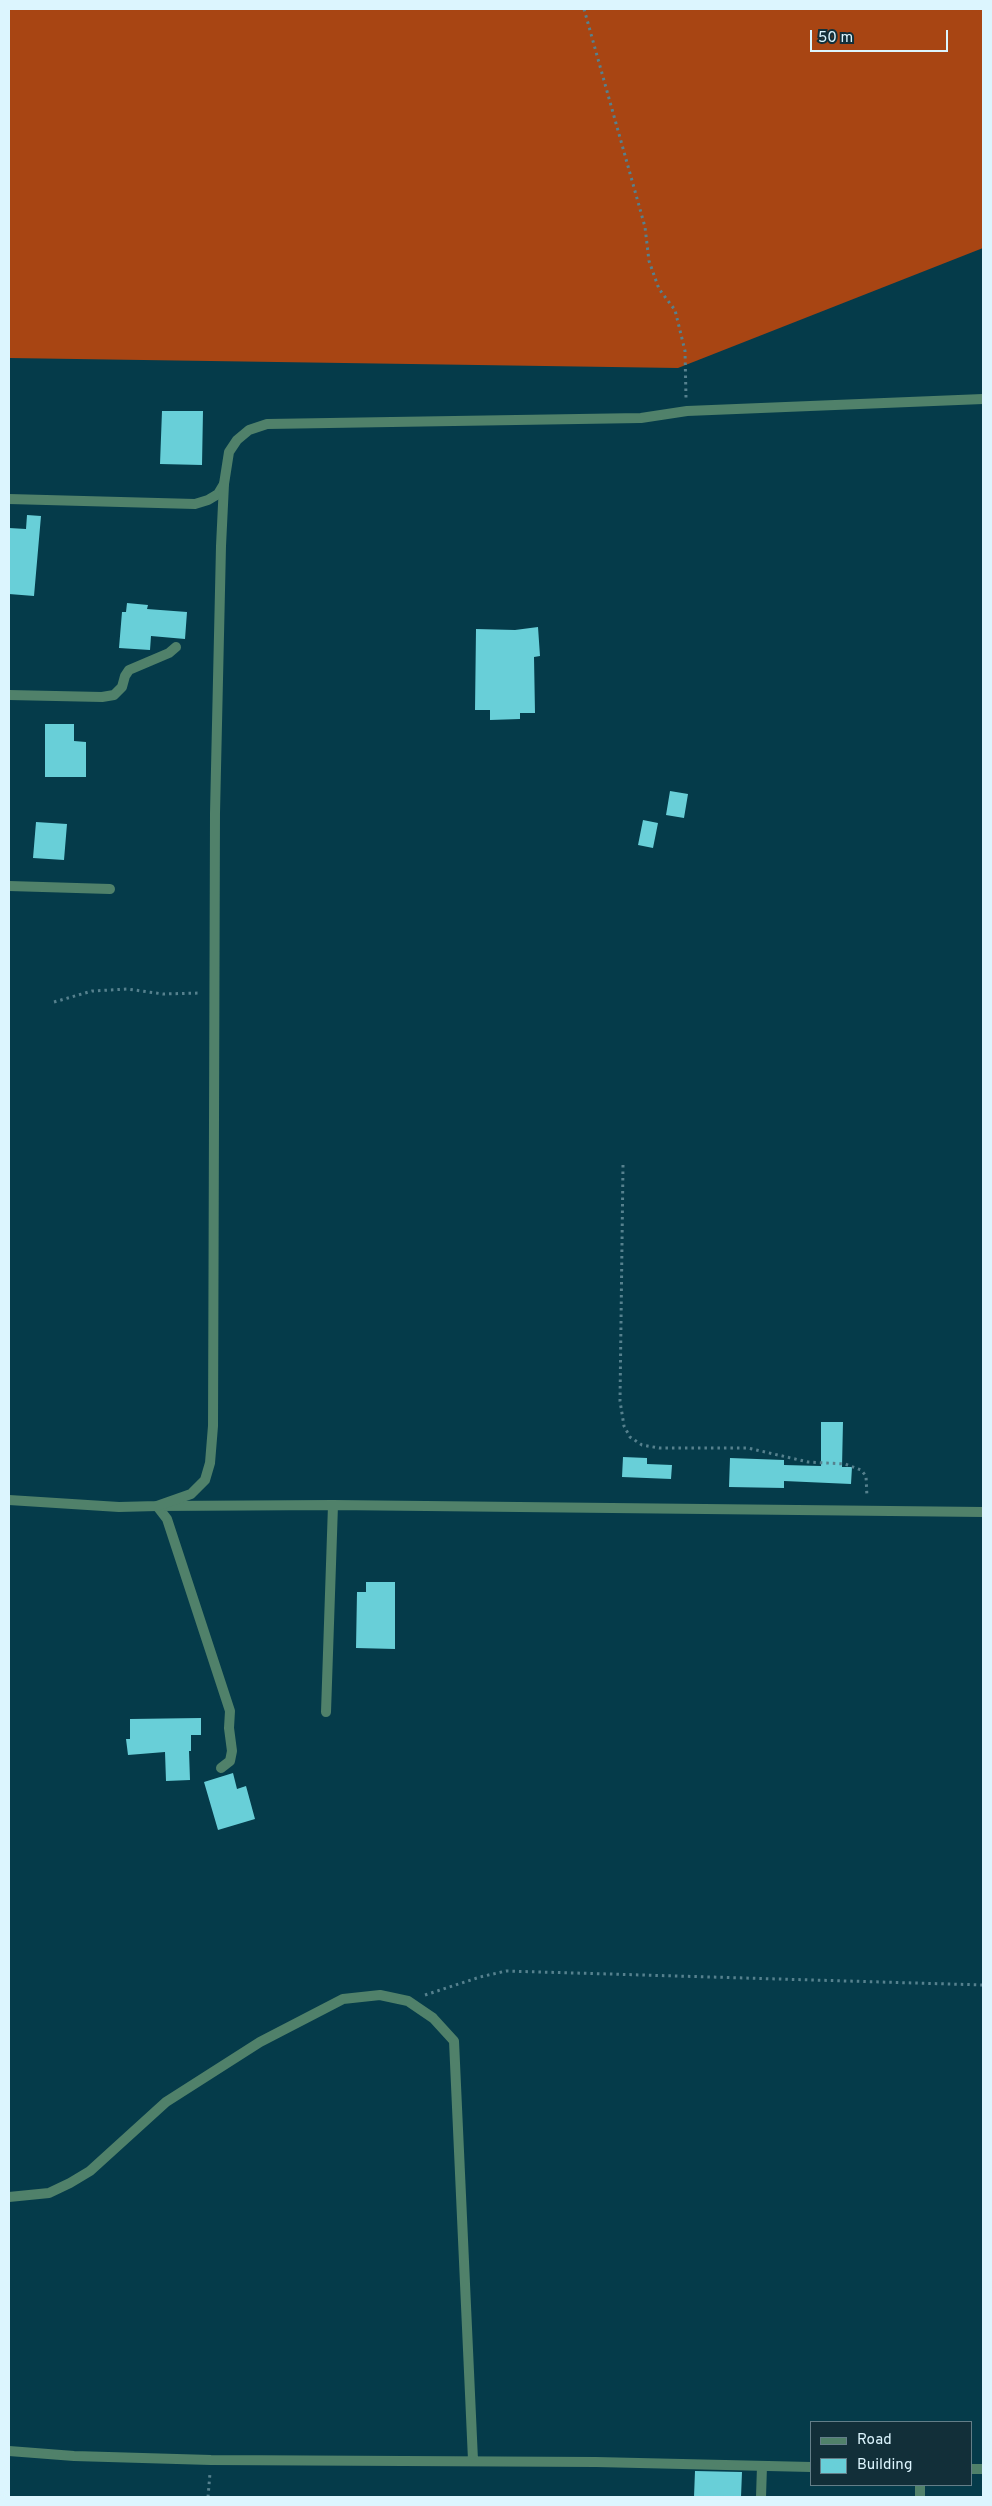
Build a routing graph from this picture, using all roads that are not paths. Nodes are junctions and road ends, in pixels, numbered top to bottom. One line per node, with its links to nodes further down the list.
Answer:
1 (983, 400): 2 (street)
2 (224, 484): 3 (street); 10 (street)
3 (9, 499)
4 (176, 647): 5 (street)
5 (9, 695)
6 (9, 886): 7 (street)
7 (110, 889)
8 (9, 1500): 10 (street)
9 (333, 1505): 10 (street); 11 (street); 12 (street)
10 (157, 1506): 13 (street)
11 (983, 1512)
12 (326, 1712)
13 (220, 1768)
14 (9, 2198): 16 (street)
15 (9, 2450): 16 (street)
16 (473, 2460): 17 (street)
17 (762, 2466): 18 (street); 19 (street)
18 (810, 2467)
19 (761, 2497)

